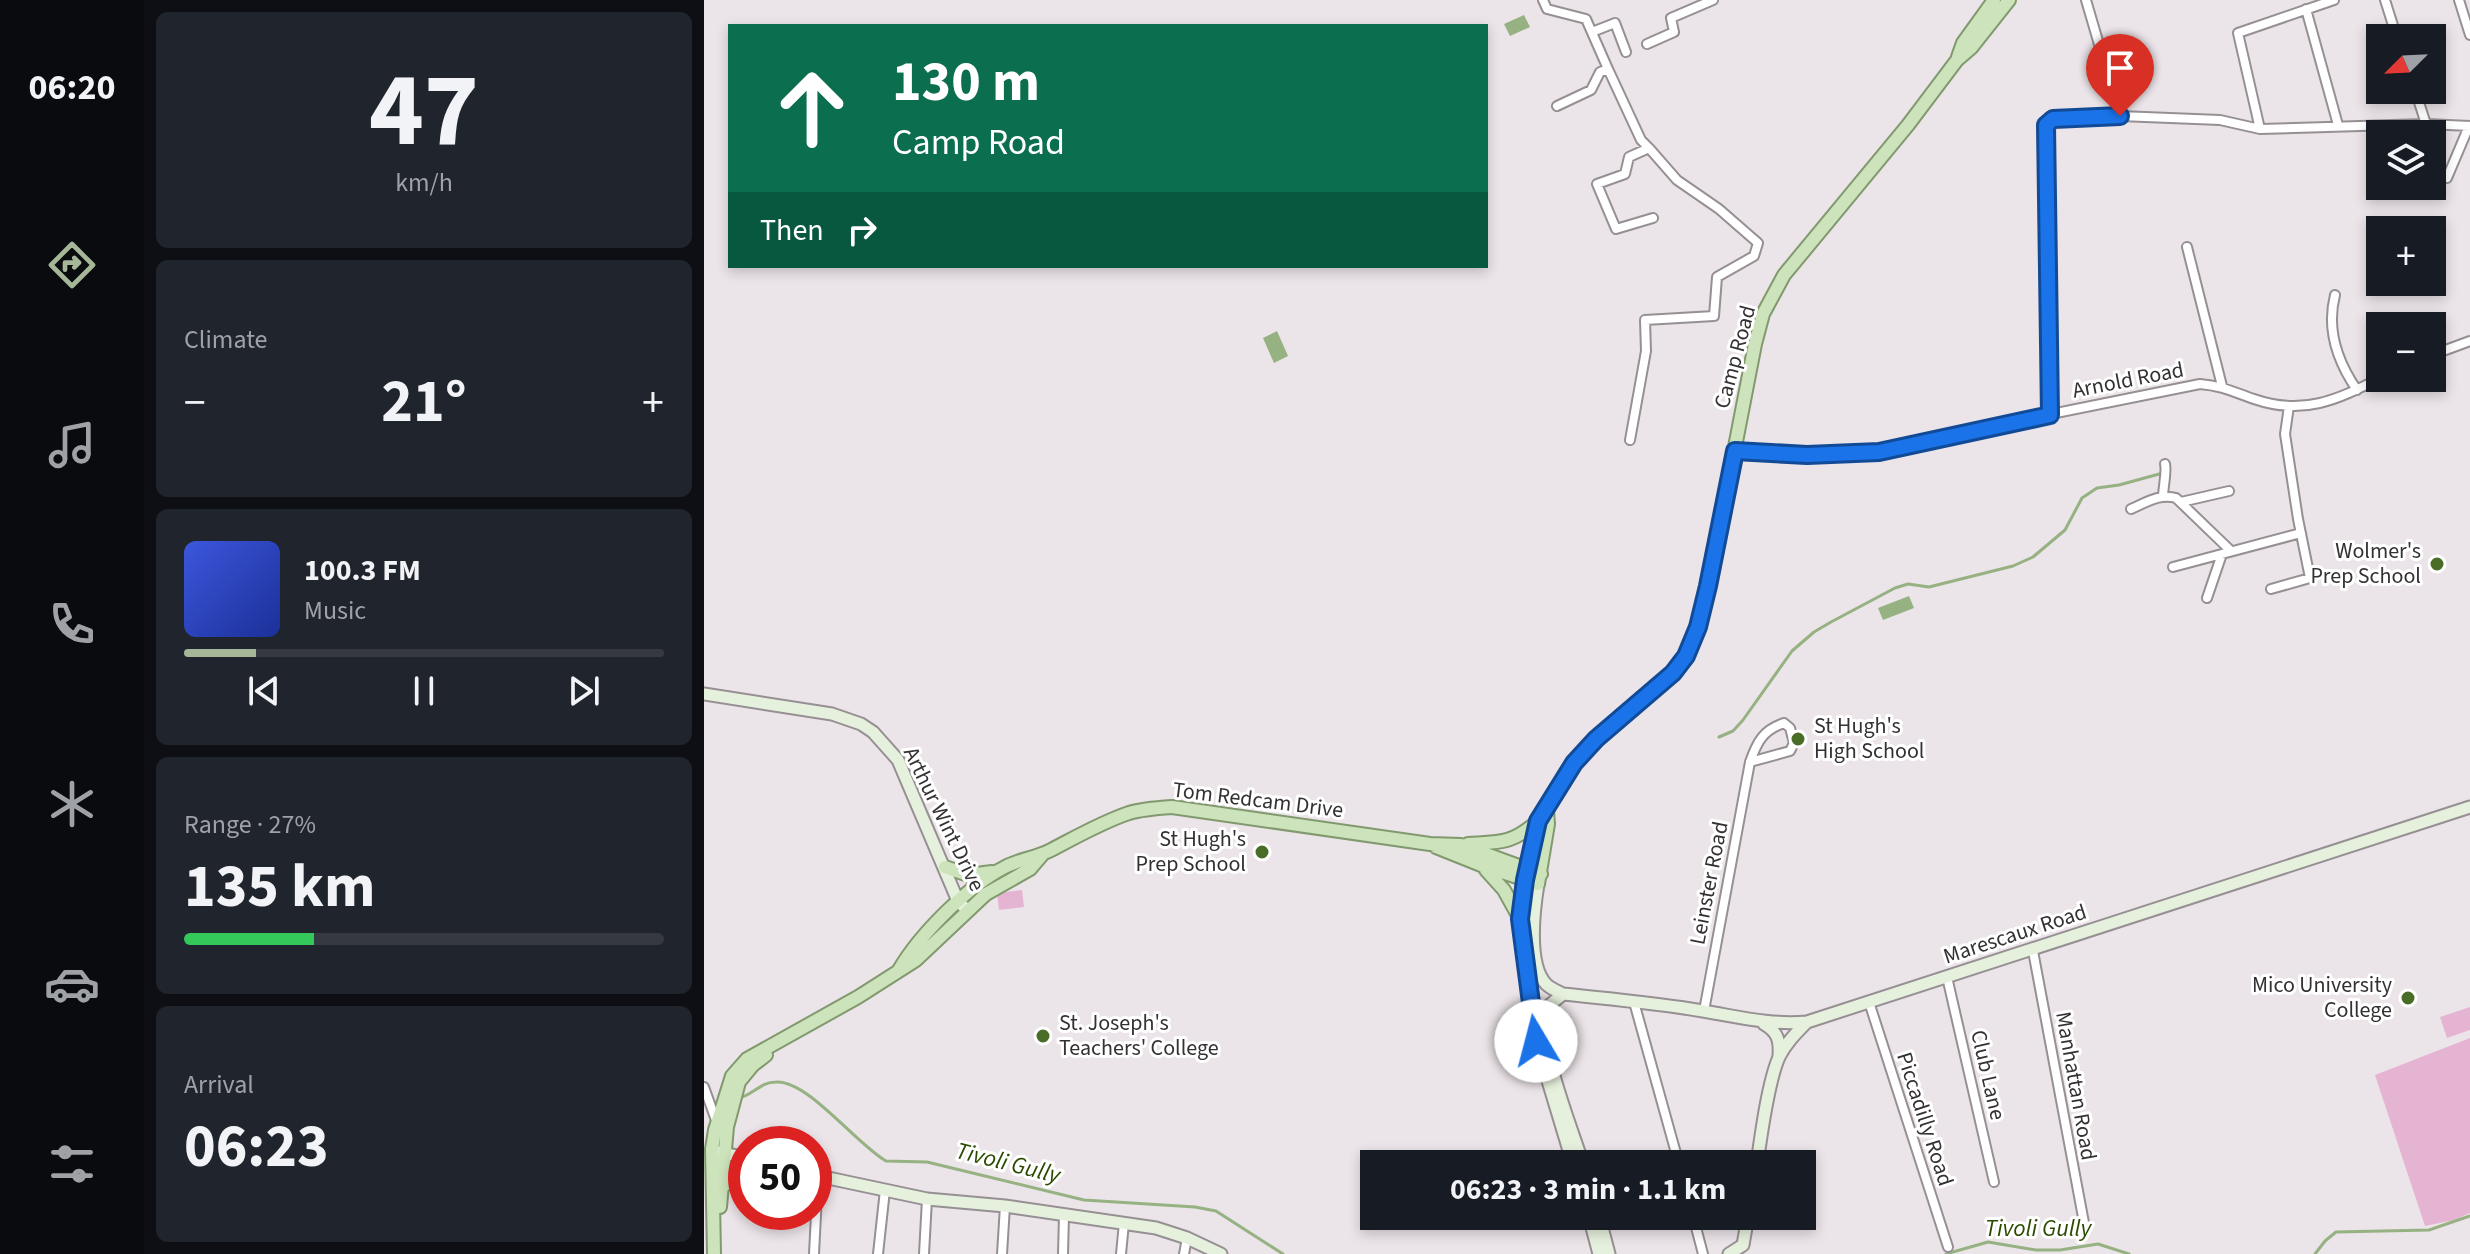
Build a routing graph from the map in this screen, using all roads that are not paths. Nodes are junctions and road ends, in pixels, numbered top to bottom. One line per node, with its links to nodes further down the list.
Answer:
1 (1543, 0): 11 (street)
2 (1713, 0): 13 (street)
3 (1994, 0): 15 (main road, Camp Road)
4 (2009, 0): 15 (main road, Camp Road)
5 (2086, 0): 18 (street)
6 (2334, 0): 9 (street)
7 (2385, 0): 10 (street)
8 (2459, 0): 12 (street)
9 (2306, 9): 19 (street); 23 (street)
10 (2393, 24)
11 (1592, 32): 14 (street); 16 (street)
12 (2470, 35)
13 (1647, 44)
14 (1626, 52)
15 (1957, 60): 37 (main road, Camp Road)
16 (1608, 69): 17 (street); 24 (street)
17 (1557, 106)
18 (2120, 116): 23 (street); 35 (street)
19 (2338, 125): 20 (street); 23 (street)
20 (2366, 125)
21 (2446, 125): 22 (street)
22 (2470, 126): 25 (street)
23 (2260, 129)
24 (1649, 148): 26 (street); 36 (street)
25 (2447, 178)
26 (1653, 218)
27 (2187, 247): 32 (street)
28 (2335, 295): 33 (street)
29 (2470, 341): 30 (street)
30 (2446, 350)
31 (2366, 385): 33 (street, Arnold Road)
32 (2222, 386): 34 (street, Arnold Road); 35 (street, Arnold Road)
33 (2357, 390): 34 (street, Arnold Road)
34 (2289, 406): 43 (street)
35 (2050, 415): 37 (street, Arnold Road)
36 (1630, 440)
37 (1735, 451): 51 (main road, Camp Road)
38 (2165, 464): 40 (street)
39 (2229, 491): 41 (street)
40 (2163, 497): 41 (street); 42 (street)
41 (2181, 502): 44 (street)
42 (2131, 509)
43 (2301, 533): 44 (street); 46 (street)
44 (2227, 553): 45 (street); 47 (street)
45 (2173, 567)
46 (2271, 589)
47 (2207, 598)
48 (704, 694): 56 (main road, Arthur Wint Drive)
49 (1750, 762): 49 (street); 67 (street, Leinster Road)
50 (2470, 807): 62 (main road, Marescaux Road)
51 (1543, 815): 53 (main road); 58 (main road, Camp Road); 59 (main road, Camp Road)
52 (1430, 844): 53 (main road, Tom Redcam Drive); 54 (main road, Tom Redcam Drive); 55 (main road, Tom Redcam Drive)
53 (1461, 845): 58 (main road, Tom Redcam Drive)
54 (1042, 855): 57 (main road, Tom Redcam Drive); 60 (main road, Tom Redcam Drive)
55 (1481, 865): 58 (main road, Tom Redcam Drive); 61 (main road)
56 (945, 867): 57 (main road); 60 (main road, Arthur Wint Drive)
57 (1001, 869): 60 (main road, Tom Redcam Drive)
58 (1526, 875): 59 (main road, Tom Redcam Drive); 61 (main road)
59 (1540, 879): 64 (main road)
60 (963, 906): 70 (main road, Tom Redcam Drive)
61 (1520, 919): 76 (main road)
62 (2033, 951): 63 (main road, Marescaux Road); 89 (street, Manhattan Road)
63 (1947, 977): 66 (main road, Marescaux Road); 82 (street, Club Lane)
64 (1563, 994): 65 (main road, Marescaux Road); 77 (main road)
65 (1634, 1002): 67 (main road, Marescaux Road); 78 (street)
66 (1869, 1002): 69 (main road, Marescaux Road); 96 (street, Piccadilly Road)
67 (1704, 1011): 68 (main road, Marescaux Road)
68 (1760, 1022): 69 (main road, Marescaux Road); 71 (main road)
69 (1807, 1022): 71 (main road)
70 (799, 1029): 73 (main road, Tom Redcam Drive); 75 (main road, Tom Redcam Drive)
71 (1779, 1058): 79 (main road)
72 (704, 1087): 73 (street)
73 (717, 1123): 74 (main road); 75 (main road, Tom Redcam Drive)
74 (704, 1135)
75 (714, 1150): 83 (main road); 98 (main road)
76 (1569, 1150)
77 (1579, 1150)
78 (1675, 1150)
79 (1760, 1150)
80 (832, 1178): 84 (main road)
81 (728, 1181): 83 (main road)
82 (1994, 1182)
83 (721, 1190): 98 (main road)
84 (885, 1190): 85 (main road); 100 (street)
85 (927, 1199): 86 (main road); 101 (street)
86 (1005, 1206): 87 (main road); 102 (street)
87 (1064, 1215): 88 (main road); 103 (street)
88 (1124, 1223): 95 (main road); 104 (street)
89 (2085, 1228)
90 (815, 1230): 99 (street)
91 (1593, 1230): 107 (main road)
92 (1603, 1230): 108 (main road)
93 (1697, 1230): 109 (street)
94 (1746, 1230): 97 (main road)
95 (1187, 1238): 105 (street); 106 (main road)
96 (1948, 1247)
97 (1744, 1250): 110 (main road)
98 (715, 1254)
99 (814, 1254)
100 (878, 1254)
101 (924, 1254)
102 (1002, 1254)
103 (1063, 1254)
104 (1121, 1254)
105 (1184, 1254)
106 (1221, 1254)
107 (1599, 1254)
108 (1609, 1254)
109 (1703, 1254)
110 (1729, 1254)

